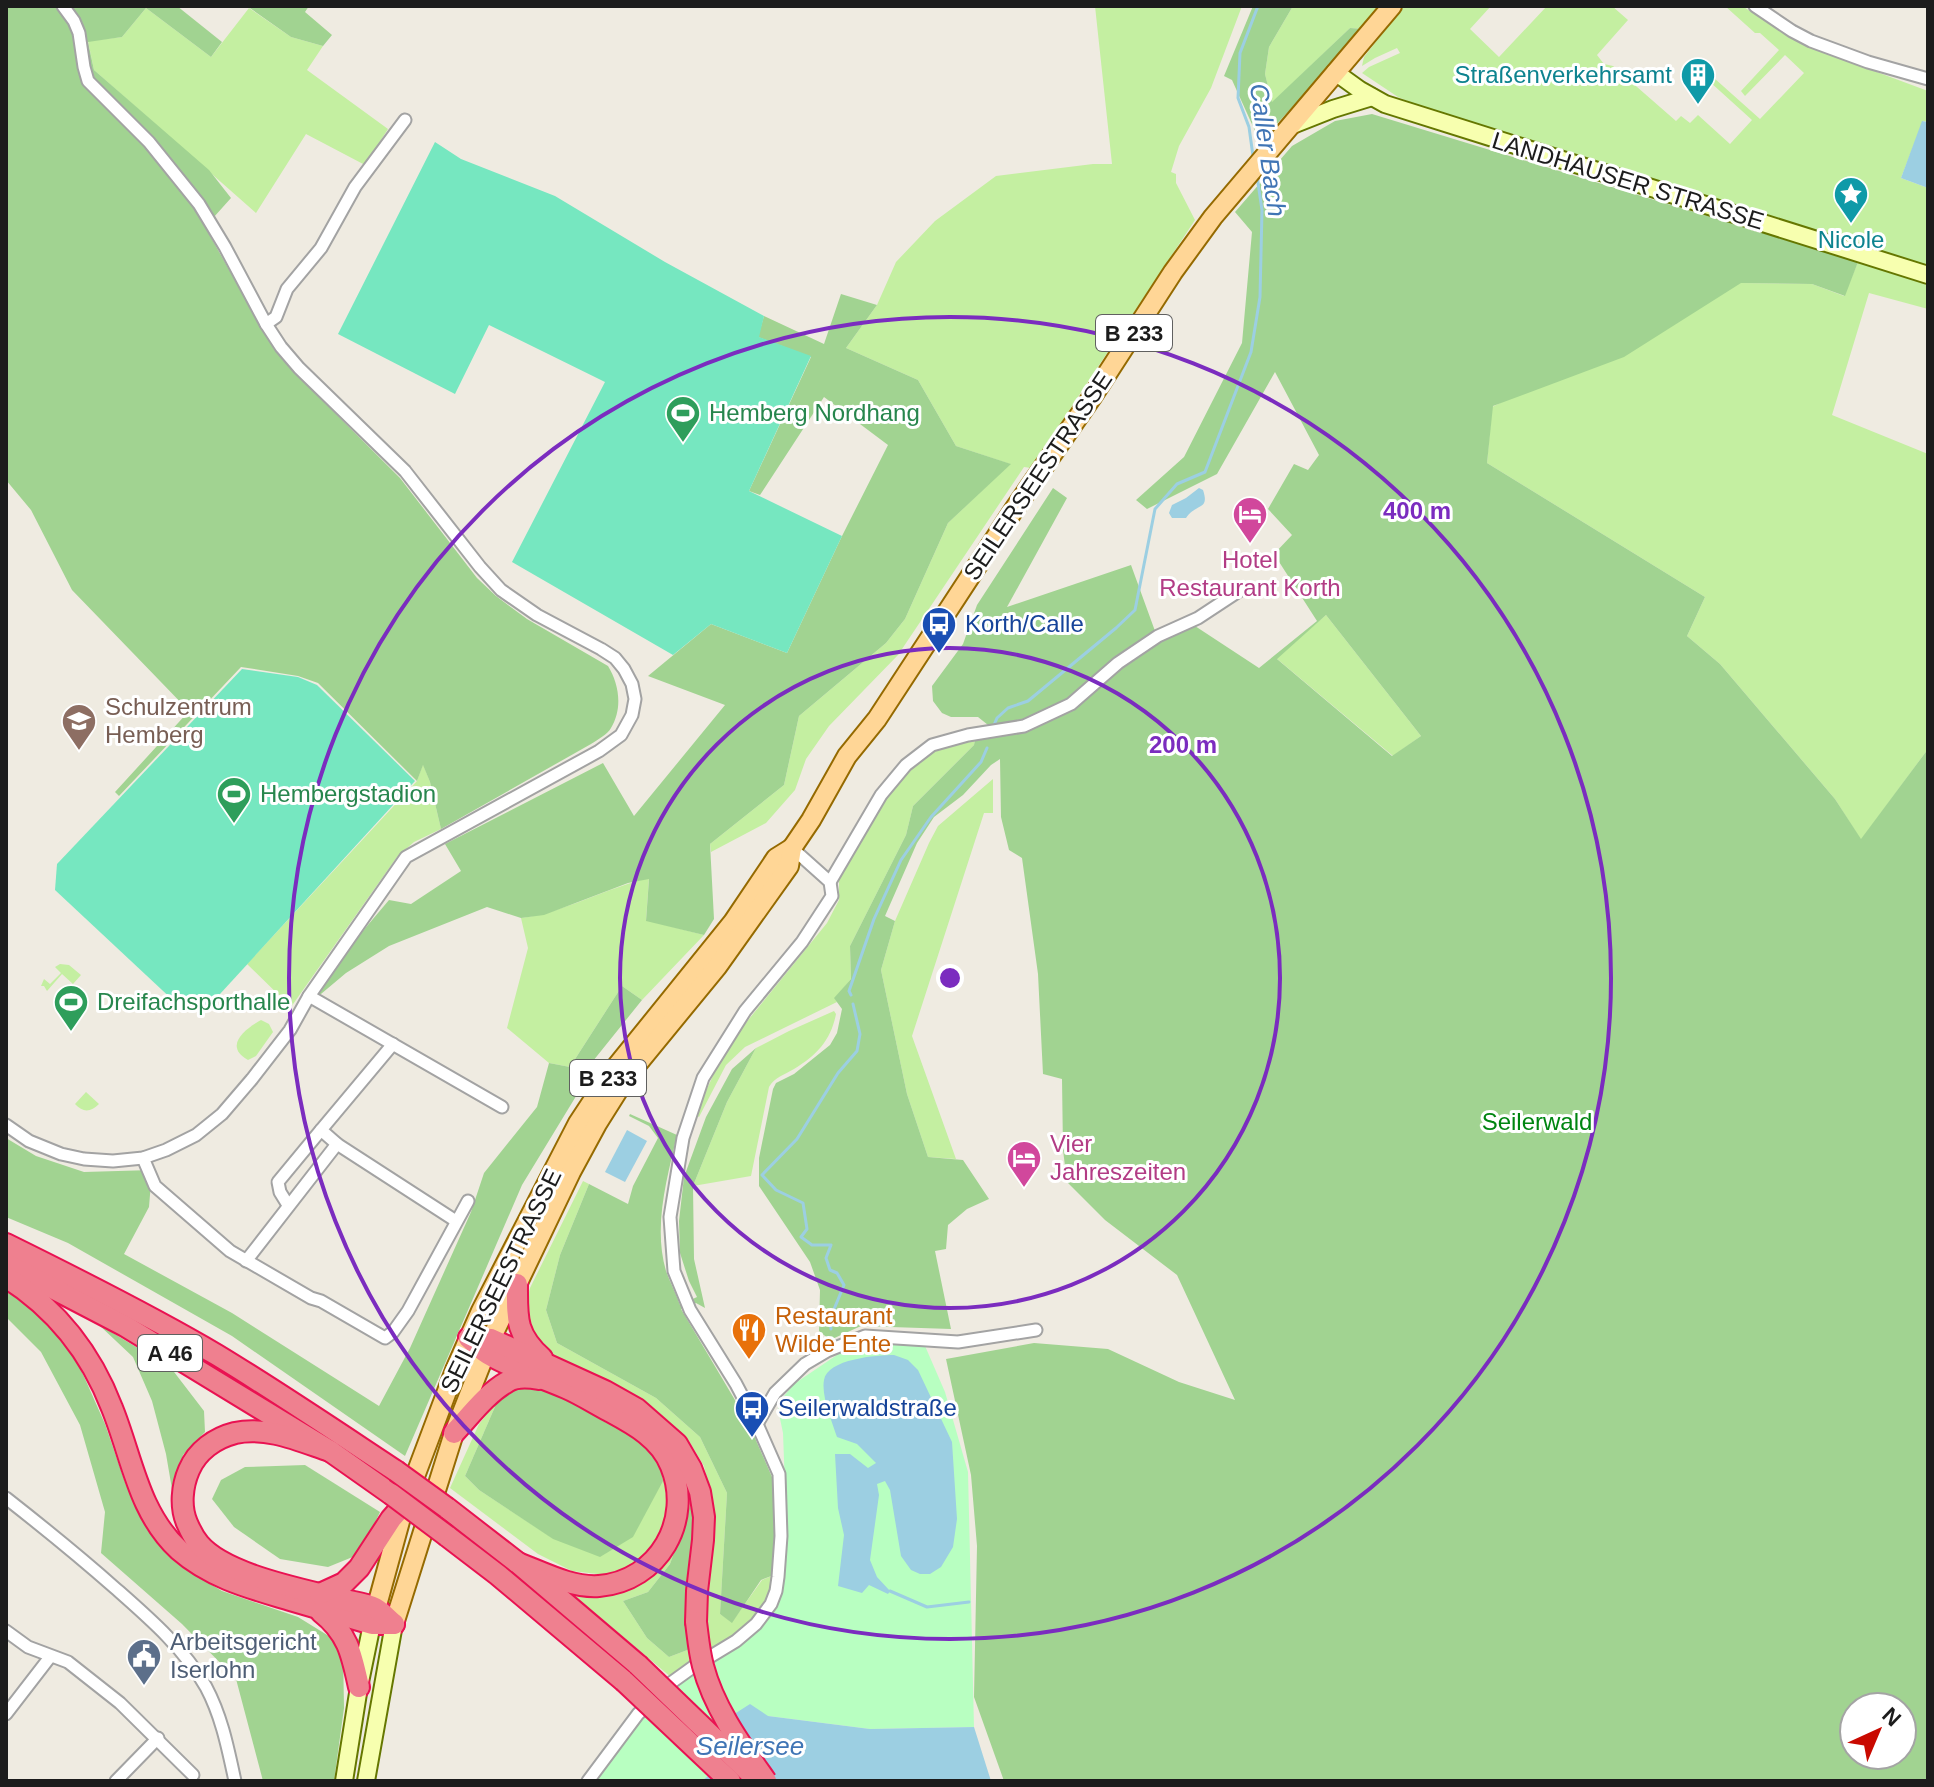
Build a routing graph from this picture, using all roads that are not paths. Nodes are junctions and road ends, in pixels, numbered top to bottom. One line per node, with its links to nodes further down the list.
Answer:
1 (63, 6): 10 (street)
2 (1392, 6): 4 (main road, SEILERSEESTRASSE / B 233)
3 (1755, 6): 5 (street)
4 (1335, 72): 6 (main road, LANDHAUSER STRASSE); 8 (main road, SEILERSEESTRASSE / B 233)
5 (1928, 79)
6 (1372, 97): 8 (main road); 9 (main road, LANDHAUSER STRASSE)
7 (405, 120): 10 (street)
8 (1290, 126): 12 (main road, SEILERSEESTRASSE / B 233)
9 (1928, 275)
10 (266, 324): 14 (street)
11 (1239, 591): 13 (street)
12 (792, 848): 13 (street); 28 (main road, SEILERSEESTRASSE / B 233); 30 (main road, SEILERSEESTRASSE / B 233)
13 (830, 882): 33 (street)
14 (309, 996): 15 (street); 20 (street)
15 (393, 1044): 16 (street); 18 (street)
16 (502, 1107)
17 (6, 1125): 20 (street)
18 (321, 1130): 19 (street); 22 (street)
19 (337, 1144): 22 (street); 23 (street)
20 (143, 1158): 25 (street)
21 (468, 1201): 23 (street)
22 (288, 1205): 25 (street)
23 (456, 1221): 25 (street)
24 (6, 1244): 38 (highway, A 46, bridge)
25 (246, 1261)
26 (6, 1264): 35 (highway, A 46)
27 (6, 1277): 39 (highway)
28 (517, 1284): 31 (main road, SEILERSEESTRASSE / B 233); 32 (highway)
29 (1036, 1330): 33 (street)
30 (469, 1338): 31 (highway); 37 (main road, SEILERSEESTRASSE / B 233)
31 (488, 1346): 32 (highway); 34 (main road, SEILERSEESTRASSE / B 233)
32 (551, 1373): 34 (highway); 38 (highway); 55 (highway, bridge)
33 (757, 1424): 52 (street)
34 (454, 1433): 41 (main road, SEILERSEESTRASSE / B 233)
35 (330, 1451): 37 (highway, A 46); 39 (highway)
36 (6, 1498): 49 (street)
37 (398, 1499): 39 (highway); 40 (main road, SEILERSEESTRASSE / B 233); 53 (highway, A 46, bridge)
38 (518, 1563): 54 (highway, A 46, bridge)
39 (317, 1600): 40 (highway); 44 (highway)
40 (374, 1616): 41 (highway); 44 (main road, SEILERSEESTRASSE)
41 (394, 1624): 51 (main road, SEILERSEESTRASSE)
42 (6, 1631): 43 (street)
43 (50, 1657): 45 (street); 46 (street)
44 (359, 1687): 50 (main road, SEILERSEESTRASSE)
45 (6, 1714)
46 (158, 1738): 47 (street); 48 (street)
47 (193, 1775)
48 (116, 1781)
49 (235, 1781)
50 (344, 1781)
51 (366, 1781)
52 (588, 1781)
53 (730, 1781)
54 (759, 1781)
55 (766, 1781)

